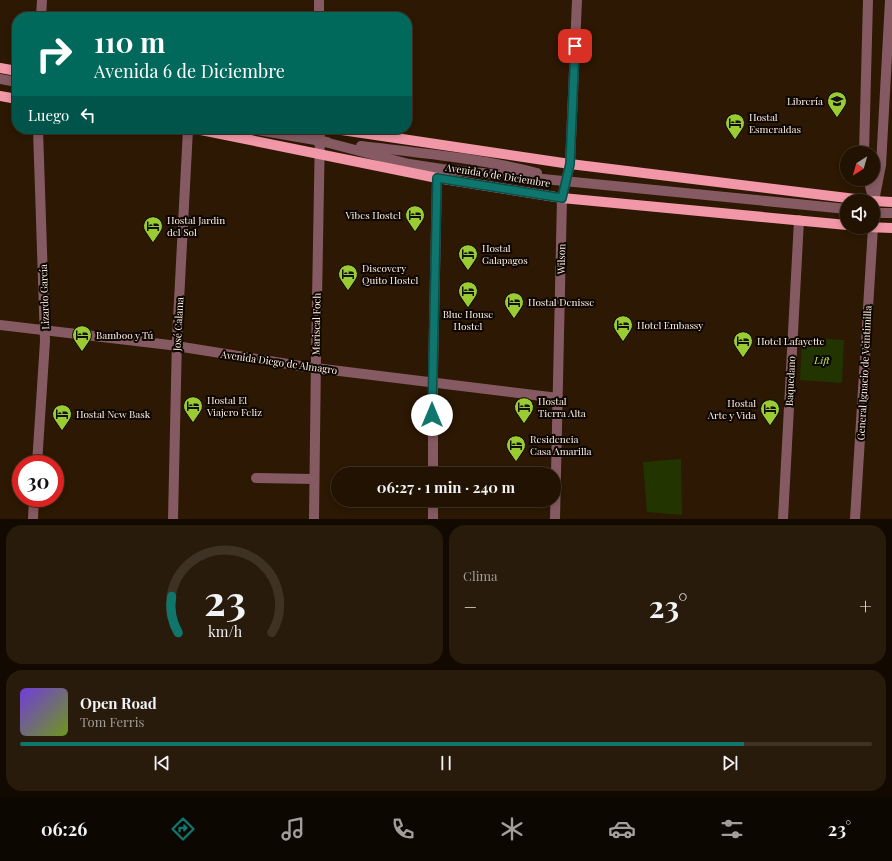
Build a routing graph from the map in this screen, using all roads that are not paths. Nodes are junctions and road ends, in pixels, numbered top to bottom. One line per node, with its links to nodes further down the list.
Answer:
1 (42, 0): 6 (street)
2 (319, 0): 7 (street)
3 (577, 0): 23 (street, Wilson)
4 (868, 0): 21 (street)
5 (890, 0): 26 (street, General Ignacio de Veintimilla)
6 (41, 12)
7 (319, 12)
8 (0, 68): 9 (main road)
9 (12, 70)
10 (0, 79): 11 (street)
11 (12, 81)
12 (0, 96): 13 (main road)
13 (12, 98)
14 (38, 134): 40 (street, Lizardo García)
15 (188, 134): 41 (street, José Calama)
16 (221, 134): 22 (main road, Avenida 6 de Diciembre)
17 (280, 134): 20 (street)
18 (320, 134): 20 (street, Mariscal Foch)
19 (369, 134): 23 (main road, Avenida 6 de Diciembre)
20 (321, 141): 22 (street, Mariscal Foch); 25 (street)
21 (864, 146)
22 (321, 154): 24 (main road, Avenida 6 de Diciembre); 42 (street, Mariscal Foch)
23 (570, 164): 25 (street, Wilson); 27 (main road, Avenida 6 de Diciembre)
24 (437, 178): 28 (main road, Avenida 6 de Diciembre); 43 (street)
25 (566, 181): 28 (street, Wilson); 31 (street)
26 (875, 194)
27 (840, 197)
28 (562, 198): 34 (main road, Avenida 6 de Diciembre); 44 (street, Wilson)
29 (880, 201): 30 (main road, Avenida 6 de Diciembre)
30 (892, 202)
31 (840, 208)
32 (880, 213): 33 (street)
33 (892, 214)
34 (799, 220): 35 (main road, Avenida 6 de Diciembre); 56 (street, Baquedano)
35 (840, 224)
36 (880, 227): 37 (main road)
37 (892, 228)
38 (871, 234): 57 (street, General Ignacio de Veintimilla)
39 (0, 325): 40 (street, Avenida Diego de Almagro)
40 (45, 331): 41 (street, Avenida Diego de Almagro); 45 (street, Lizardo García)
41 (177, 347): 42 (street, Avenida Diego de Almagro); 52 (street, José Calama)
42 (316, 368): 43 (street, Avenida Diego de Almagro); 48 (street, Mariscal Foch)
43 (432, 383): 44 (street, Avenida Diego de Almagro); 46 (street)
44 (558, 398): 55 (street, Wilson)
45 (38, 455)
46 (433, 467)
47 (256, 478): 48 (street)
48 (314, 480): 53 (street, Mariscal Foch)
49 (34, 507): 51 (street)
50 (433, 507): 54 (street)
51 (33, 519)
52 (173, 519)
53 (314, 519)
54 (433, 519)
55 (555, 519)
56 (783, 519)
57 (855, 519)

